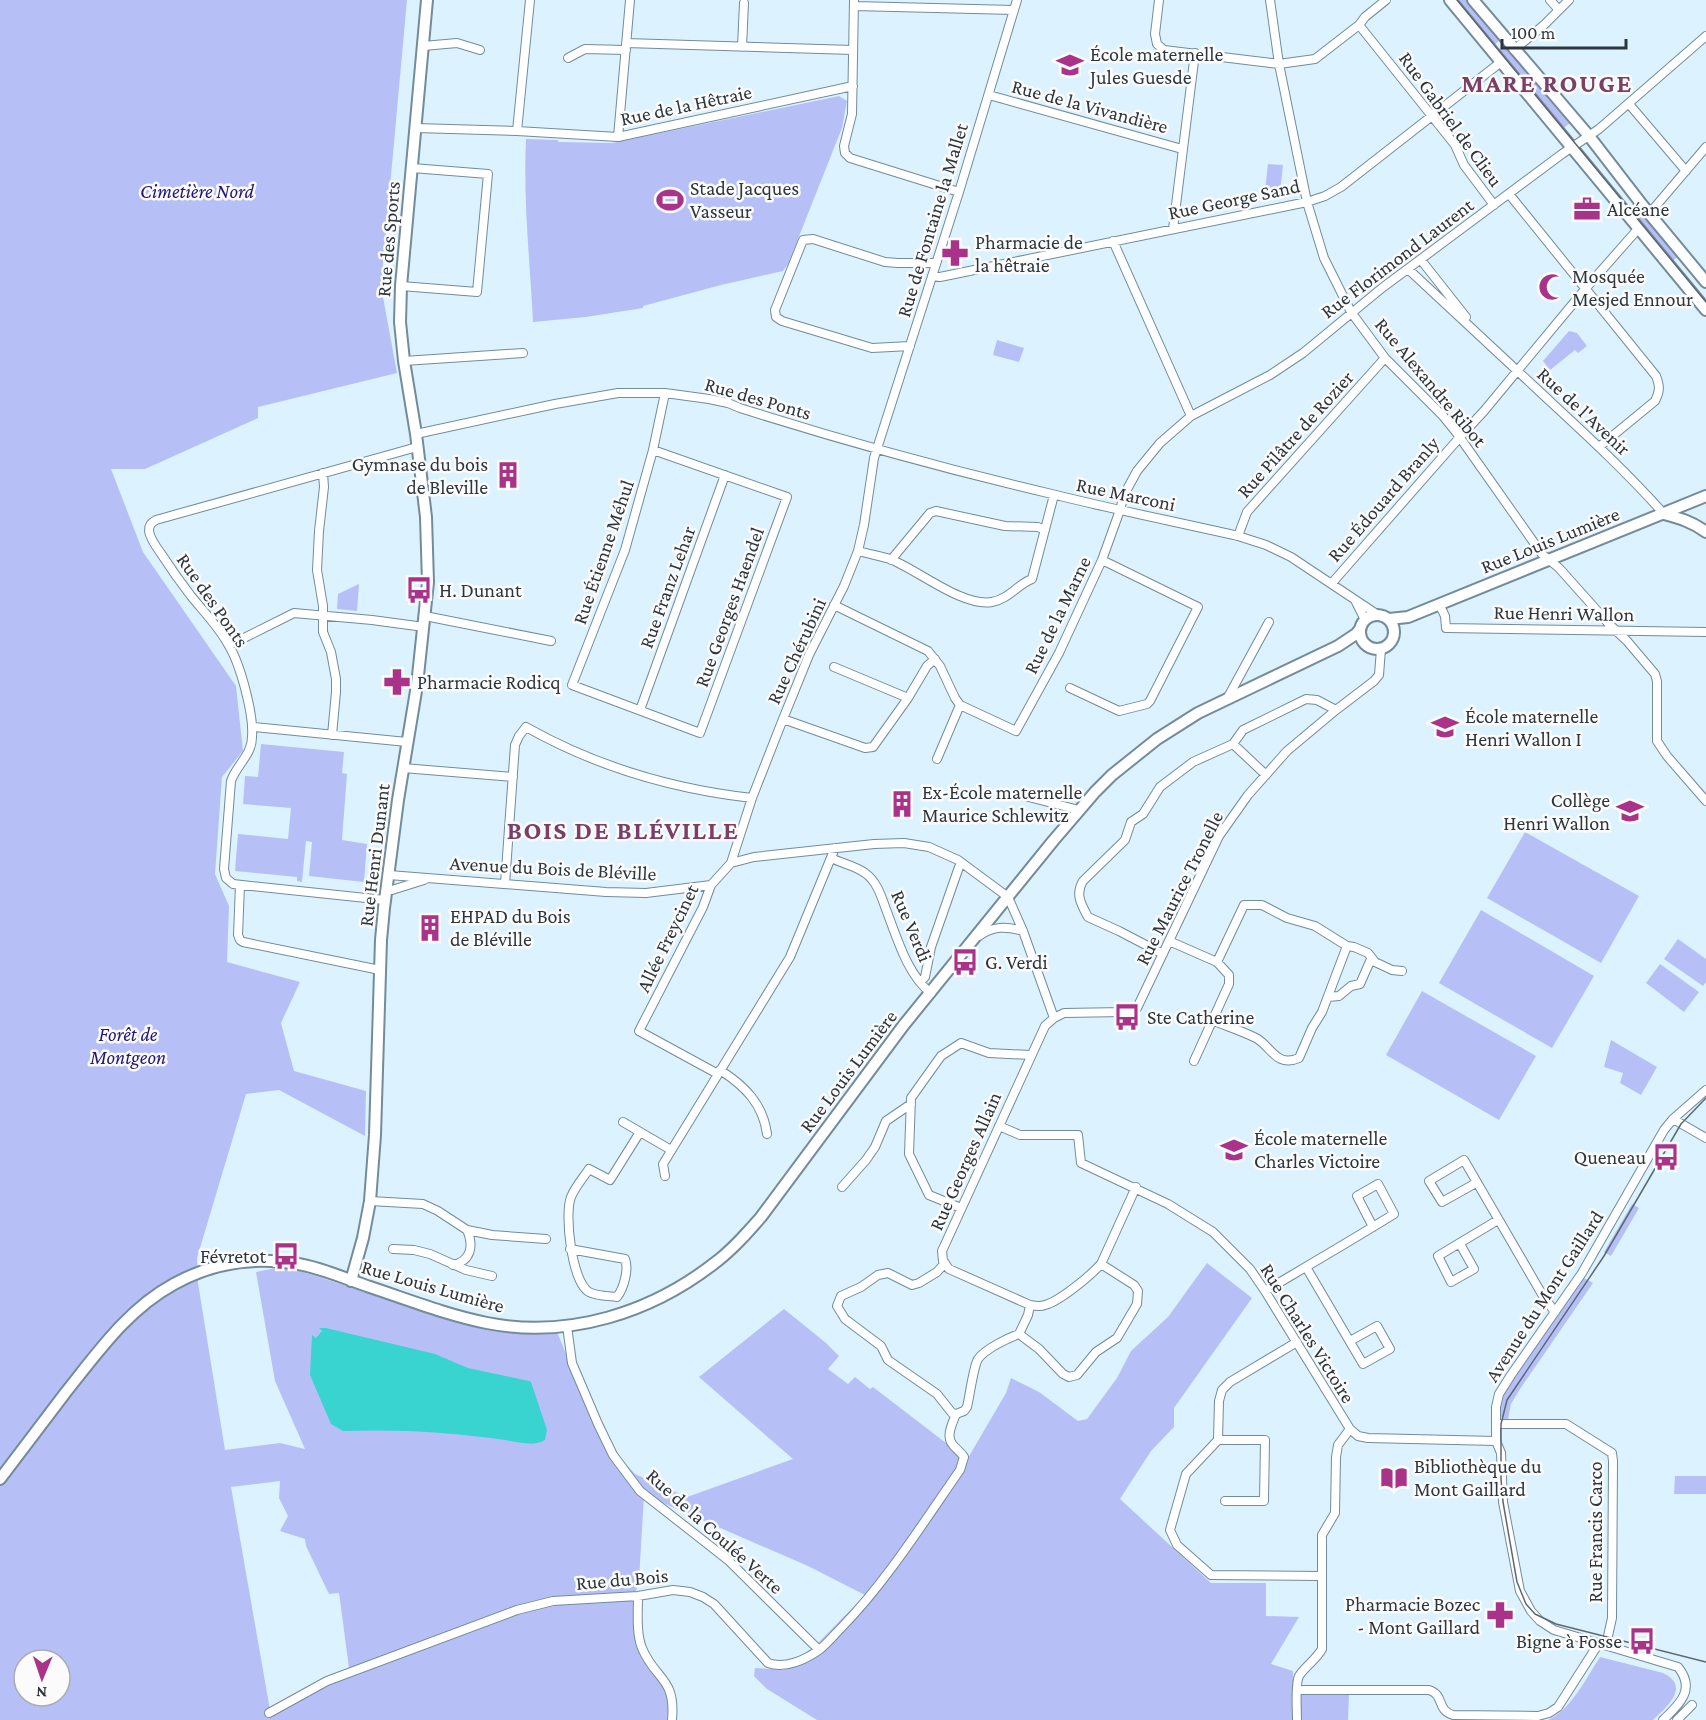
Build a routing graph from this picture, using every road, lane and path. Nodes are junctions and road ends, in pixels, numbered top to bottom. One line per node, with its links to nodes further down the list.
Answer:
1 (427, 0): 18 (main road, Rue des Sports)
2 (530, 0): 33 (street)
3 (630, 0): 20 (street)
4 (1017, 0): 14 (street, Rue de Fontaine la Mallet)
5 (1159, 0): 24 (street)
6 (1270, 0): 27 (street, Rue Alexandre Ribot)
7 (1385, 0): 16 (street)
8 (1450, 0): 26 (main road)
9 (1473, 0): 23 (main road)
10 (1550, 0): 15 (street)
11 (1569, 0): 15 (street)
12 (744, 3): 19 (street)
13 (854, 3): 14 (street); 22 (street)
14 (1014, 10): 29 (street, Rue de Fontaine la Mallet)
15 (1559, 10): 23 (street)
16 (1359, 25): 27 (street); 31 (street, Rue Gabriel de Clieu)
17 (1706, 36): 30 (street, Rue Florimond Laurent)
18 (423, 46): 21 (street); 32 (main road, Rue des Sports)
19 (742, 46): 20 (street); 22 (street)
20 (626, 47): 25 (street); 34 (street)
21 (480, 50)
22 (854, 50): 28 (street)
23 (1514, 50): 35 (main road)
24 (1195, 53): 27 (street); 37 (street)
25 (568, 58)
26 (1501, 62): 31 (street, Rue George Sand); 38 (main road)
27 (1279, 64): 43 (street, Rue Alexandre Ribot)
28 (853, 86): 34 (street, Rue de la Hêtraie); 41 (street)
29 (989, 95): 37 (street, Rue de la Vivandière); 41 (street, Rue de Fontaine la Mallet)
30 (1629, 104): 35 (street, Rue Florimond Laurent); 40 (street)
31 (1432, 117): 43 (street, Rue George Sand); 44 (street, Rue Gabriel de Clieu)
32 (416, 128): 33 (street, Rue de la Hêtraie); 39 (main road, Rue des Sports)
33 (517, 131): 34 (street, Rue de la Hêtraie)
34 (618, 136)
35 (1589, 136): 38 (street, Rue Florimond Laurent); 45 (main road)
36 (1706, 147): 40 (street)
37 (1182, 148): 46 (street)
38 (1571, 148): 42 (street, Rue Florimond Laurent); 47 (main road)
39 (412, 168): 54 (main road, Rue des Sports); 54 (street)
40 (1686, 171): 45 (street)
41 (959, 192): 50 (street, Rue de Fontaine la Mallet)
42 (1509, 194): 44 (street, Rue Florimond Laurent); 55 (street)
43 (1306, 202): 46 (street, Rue George Sand); 57 (street, Rue Alexandre Ribot)
44 (1494, 205): 49 (street, Rue Florimond Laurent)
45 (1650, 214): 53 (main road)
46 (1173, 229): 48 (street, Rue George Sand)
47 (1638, 229): 55 (street, Rue Édouard Branly); 56 (main road)
48 (1113, 242): 52 (street, Rue George Sand); 65 (street)
49 (1421, 260): 51 (street, Rue Florimond Laurent); 58 (street, Rue de l'Avenir)
50 (936, 263): 52 (street, Rue de Fontaine la Mallet); 59 (street)
51 (1408, 269): 57 (street, Rue Florimond Laurent); 58 (street, Rue de l'Avenir)
52 (932, 276): 59 (street, Rue de Fontaine la Mallet)
53 (1706, 282)
54 (401, 286): 62 (main road, Rue des Sports)
55 (1586, 288): 63 (street, Rue Édouard Branly); 69 (street)
56 (1706, 310)
57 (1351, 312): 61 (street, Rue Alexandre Ribot); 65 (street, Rue Florimond Laurent)
58 (1480, 335): 63 (street, Rue de l'Avenir)
59 (910, 346): 71 (street, Rue de Fontaine la Mallet)
60 (523, 353): 62 (street)
61 (1385, 358): 67 (street, Rue Alexandre Ribot); 80 (street, Rue Pilâtre de Rozier)
62 (404, 361): 66 (main road, Rue des Sports)
63 (1517, 371): 67 (street, Rue Édouard Branly); 69 (street, Rue de l'Avenir)
64 (665, 393): 66 (street, Rue des Ponts); 70 (street, Rue Étienne Méhul); 71 (street, Rue des Ponts)
65 (1191, 416): 76 (street, Rue Florimond Laurent)
66 (416, 434): 68 (main road, Rue Henri Dunant)
67 (1460, 437): 84 (street, Rue Alexandre Ribot); 85 (street, Rue Édouard Branly)
68 (417, 447): 72 (street, Rue des Ponts); 92 (main road, Rue Henri Dunant)
69 (1599, 447): 77 (street, Rue de l'Avenir)
70 (653, 450): 73 (street, Rue Georges Haendel); 105 (street, Rue Étienne Méhul)
71 (877, 450): 74 (street, Rue Marconi); 81 (street, Rue Chérubini)
72 (323, 473): 89 (street); 100 (street, Rue des Ponts)
73 (725, 475): 110 (street, Rue Franz Lehar); 110 (street, Rue Georges Haendel)
74 (1054, 495): 76 (street, Rue Marconi); 78 (street)
75 (1706, 496): 77 (main road, Rue Louis Lumière)
76 (1120, 510): 80 (street, Rue Marconi); 83 (street, Rue de la Marne)
77 (1664, 514): 79 (main road); 84 (main road, Rue Louis Lumière)
78 (1045, 530): 82 (street); 82 (street)
79 (1706, 532)
80 (1238, 536): 85 (street, Rue Marconi)
81 (858, 551): 82 (street); 88 (street, Rue Chérubini)
82 (891, 560)
83 (1102, 560): 106 (street); 109 (street, Rue de la Marne)
84 (1549, 560): 87 (main road, Rue Louis Lumière); 96 (street, Rue Alexandre Ribot)
85 (1332, 583): 86 (street, Rue Marconi)
86 (1355, 601): 90 (street, Rue Marconi); 94 (street, Rue Marconi)
87 (1439, 604): 91 (main road, Rue Louis Lumière); 96 (street, Rue Henri Wallon)
88 (834, 606): 103 (street); 112 (street, Rue Chérubini)
89 (322, 616): 92 (street); 100 (street); 114 (street)
90 (1383, 617): 91 (main road, Rue Louis Lumière); 94 (main road); 95 (main road)
91 (1408, 617): 95 (main road, Rue Louis Lumière)
92 (425, 621): 98 (street); 115 (main road, Rue Henri Dunant)
93 (1269, 622): 108 (street)
94 (1362, 624): 99 (main road); 101 (main road, Rue Louis Lumière)
95 (1395, 630): 102 (main road)
96 (1616, 630): 97 (street, Rue Henri Wallon); 123 (street, Rue Alexandre Ribot)
97 (1706, 632)
98 (551, 641)
99 (1365, 644): 101 (main road, Rue Louis Lumière); 102 (main road)
100 (230, 645): 113 (street, Rue des Ponts)
101 (1338, 645): 108 (main road, Rue Louis Lumière)
102 (1381, 648): 111 (street, Rue Maurice Tronelle)
103 (935, 658): 107 (street); 109 (street)
104 (834, 667): 107 (street)
105 (572, 686): 110 (street, Rue Georges Haendel)
106 (1070, 688)
107 (908, 698): 112 (street)
108 (1227, 699): 124 (main road, Rue Louis Lumière)
109 (960, 705): 117 (street)
110 (640, 710)
111 (1336, 710): 116 (street); 119 (street, Rue Maurice Tronelle)
112 (783, 719): 122 (street, Rue Chérubini)
113 (252, 727): 114 (street); 132 (street, Rue des Ponts)
114 (332, 735): 115 (street)
115 (407, 742): 118 (main road, Rue Henri Dunant)
116 (1233, 744): 119 (street); 140 (street)
117 (937, 759)
118 (404, 768): 120 (street); 129 (main road, Rue Henri Dunant)
119 (1266, 775): 138 (street, Rue Maurice Tronelle)
120 (513, 777): 122 (street); 131 (street)
121 (1021, 795): 124 (street)
122 (752, 798): 127 (street, Rue Chérubini)
123 (1706, 801)
124 (1079, 810): 135 (main road, Rue Louis Lumière)
125 (835, 848): 126 (street); 127 (street); 135 (street)
126 (831, 858): 145 (street, Rue Verdi); 152 (street)
127 (731, 863): 133 (street, Allée Freycinet)
128 (959, 867): 145 (street)
129 (389, 875): 130 (street, Avenue du Bois de Bléville); 134 (main road, Rue Henri Dunant)
130 (428, 878): 131 (street, Avenue du Bois de Bléville); 134 (street, Avenue du Bois de Bléville)
131 (505, 884): 133 (street, Avenue du Bois de Bléville)
132 (240, 885): 134 (street); 143 (street)
133 (711, 885): 152 (street, Allée Freycinet)
134 (386, 895): 143 (main road, Rue Henri Dunant)
135 (1008, 897): 136 (street); 137 (main road, Rue Louis Lumière)
136 (1023, 932): 137 (street); 148 (street)
137 (971, 941): 146 (main road, Rue Louis Lumière)
138 (1169, 941): 140 (street, Rue Maurice Tronelle); 142 (street)
139 (1347, 946): 141 (street); 142 (street); 147 (street)
140 (1163, 954): 148 (street, Rue Maurice Tronelle)
141 (1371, 959): 144 (street); 147 (street)
142 (1217, 962): 149 (street)
143 (380, 970): 166 (main road, Rue Henri Dunant)
144 (1402, 971)
145 (920, 982): 146 (street, Rue Verdi)
146 (931, 993): 184 (main road, Rue Louis Lumière)
147 (1328, 998): 149 (street)
148 (1054, 1018): 150 (street, Rue Georges Allain)
149 (1212, 1020): 151 (street)
150 (1031, 1054): 154 (street); 157 (street, Rue Georges Allain)
151 (1194, 1061)
152 (719, 1072): 159 (street); 161 (street)
153 (1706, 1090): 155 (street, Avenue du Mont Gaillard)
154 (911, 1104): 164 (street); 167 (street)
155 (1673, 1119): 160 (street); 183 (street, Avenue du Mont Gaillard)
156 (623, 1122): 158 (street)
157 (999, 1126): 165 (street, Rue Charles Victoire); 167 (street, Rue Georges Allain)
158 (640, 1132): 161 (street); 174 (street)
159 (767, 1134)
160 (1706, 1138)
161 (671, 1150): 162 (street)
162 (665, 1176)
163 (1476, 1183): 163 (street); 168 (street)
164 (842, 1187)
165 (1136, 1187): 176 (street); 181 (street, Rue Charles Victoire)
166 (370, 1201): 170 (street); 180 (main road, Rue Henri Dunant)
167 (961, 1208): 175 (street, Rue Georges Allain)
168 (1498, 1220): 172 (street); 183 (street)
169 (1373, 1227): 169 (street); 178 (street)
170 (467, 1230): 171 (street); 177 (street)
171 (546, 1239)
172 (1460, 1244): 172 (street)
173 (393, 1249): 177 (street)
174 (570, 1249): 174 (street)
175 (945, 1263): 182 (street); 188 (street)
176 (1101, 1264): 182 (street); 185 (street)
177 (453, 1265): 179 (street)
178 (1306, 1267): 181 (street); 186 (street)
179 (492, 1276)
180 (351, 1281): 184 (main road, Rue Louis Lumière); 193 (main road, Rue Louis Lumière)
181 (1265, 1291): 187 (street, Rue Charles Victoire)
182 (1030, 1305): 185 (street)
183 (1555, 1312): 189 (street, Avenue du Mont Gaillard)
184 (567, 1326): 198 (street, Rue de la Coulée Verte)
185 (1019, 1334): 188 (street)
186 (1350, 1341): 186 (street)
187 (1297, 1342): 190 (street, Rue Charles Victoire); 191 (street)
188 (956, 1414): 198 (street, Rue du Bois)
189 (1496, 1424): 192 (street, Avenue du Mont Gaillard); 197 (street, Rue Francis Carco)
190 (1350, 1429): 192 (street, Rue Charles Victoire); 195 (street)
191 (1218, 1440): 194 (street); 195 (street)
192 (1496, 1441): 197 (street, Avenue du Mont Gaillard)
193 (0, 1479)
194 (1226, 1501)
195 (1322, 1576): 199 (street)
196 (638, 1596): 198 (street, Rue du Bois); 201 (street, Rue du Bois); 202 (street)
197 (1603, 1644): 199 (street); 204 (street, Avenue du Mont Gaillard)
198 (819, 1650)
199 (1298, 1690): 203 (street)
200 (1692, 1705): 205 (street)
201 (269, 1713)
202 (672, 1720)
203 (1297, 1720)
204 (1664, 1720)
205 (1677, 1720)

